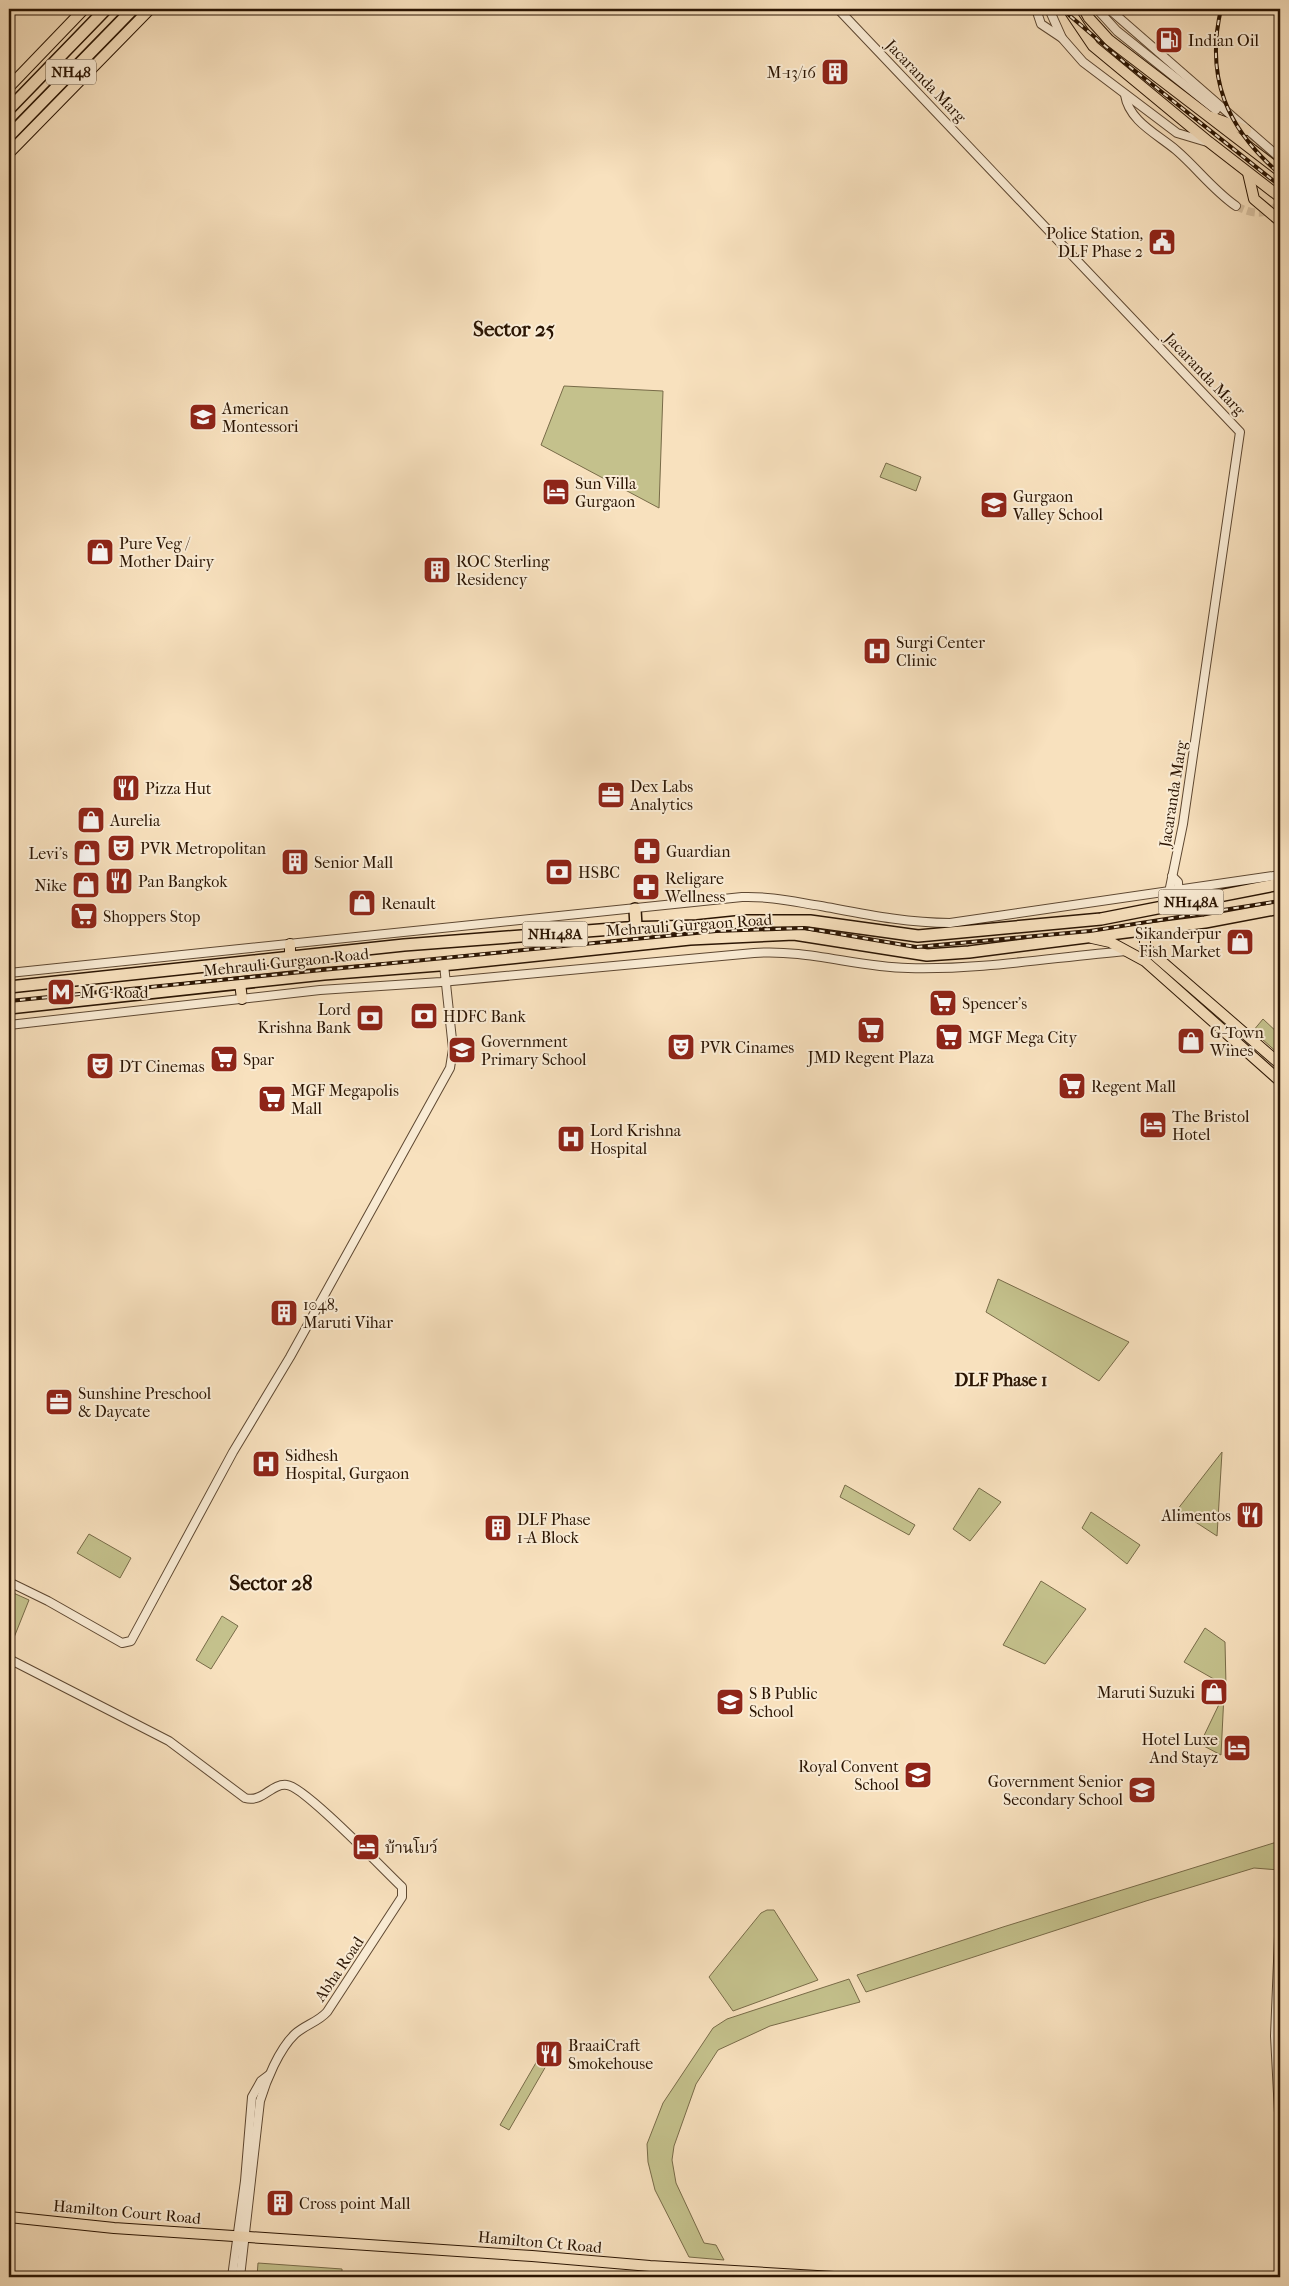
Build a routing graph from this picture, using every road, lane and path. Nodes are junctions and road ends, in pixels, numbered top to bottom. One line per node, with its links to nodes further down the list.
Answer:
1 (84, 9): 13 (main road)
2 (106, 9): 15 (highway, NH48)
3 (133, 9): 19 (highway, NH48)
4 (150, 9): 21 (main road)
5 (838, 9): 29 (street, Jacaranda Marg)
6 (1036, 9): 12 (street)
7 (1049, 9): 12 (street)
8 (1068, 9): 20 (main road)
9 (1084, 9): 17 (main road)
10 (1098, 9): 16 (street)
11 (1109, 9): 18 (street)
12 (1062, 38): 14 (street)
13 (9, 87)
14 (1125, 94): 20 (street); 26 (street)
15 (9, 109)
16 (1216, 110)
17 (1206, 116): 18 (main road); 23 (main road)
18 (1246, 130): 22 (street)
19 (9, 136)
20 (1209, 142): 24 (main road)
21 (9, 153)
22 (1280, 158)
23 (1280, 171)
24 (1248, 173): 25 (main road); 27 (main road)
25 (1280, 197)
26 (1236, 206)
27 (1280, 221)
28 (1280, 875): 31 (street)
29 (1172, 876): 31 (street); 32 (street, Jacaranda Marg)
30 (1280, 884): 33 (highway, Mehrauli Gurgaon Road / NH148A)
31 (1178, 890): 32 (street); 33 (street)
32 (1168, 892): 34 (street, Jacaranda Marg); 36 (street)
33 (1179, 905): 34 (highway, Mehrauli Gurgaon Road / NH148A)
34 (1166, 907): 37 (highway, Mehrauli Gurgaon Road / NH148A)
35 (1280, 908): 38 (highway, Mehrauli Gurgaon Road / NH148A)
36 (634, 909): 37 (highway); 41 (street)
37 (636, 927): 39 (highway, Mehrauli Gurgaon Road / NH148A)
38 (1145, 929): 40 (highway, Mehrauli Gurgaon Road / NH148A); 53 (main road)
39 (570, 933): 42 (highway); 44 (highway, Mehrauli Gurgaon Road / NH148A)
40 (1087, 936): 42 (highway, Mehrauli Gurgaon Road / NH148A); 43 (main road)
41 (290, 944): 44 (main road); 46 (street)
42 (571, 950): 45 (highway, Mehrauli Gurgaon Road / NH148A)
43 (1127, 951): 47 (street); 54 (main road)
44 (290, 959): 49 (highway, Mehrauli Gurgaon Road / NH148A)
45 (444, 965): 47 (street); 48 (highway, Mehrauli Gurgaon Road / NH148A)
46 (9, 973)
47 (446, 981): 50 (street); 55 (street)
48 (240, 983): 50 (main road); 51 (highway, Mehrauli Gurgaon Road / NH148A)
49 (9, 987)
50 (242, 999): 52 (street)
51 (9, 1008)
52 (9, 1025)
53 (1280, 1064)
54 (1280, 1081)
55 (9, 1582)
56 (9, 1659): 60 (street, Abha Road)
57 (1280, 1912): 58 (street)
58 (1280, 2132)
59 (9, 2217): 60 (main road, Hamilton Court Road)
60 (240, 2236): 61 (street); 62 (street); 63 (main road, Hamilton Ct Road)
61 (232, 2277)
62 (240, 2277)
63 (834, 2277)

